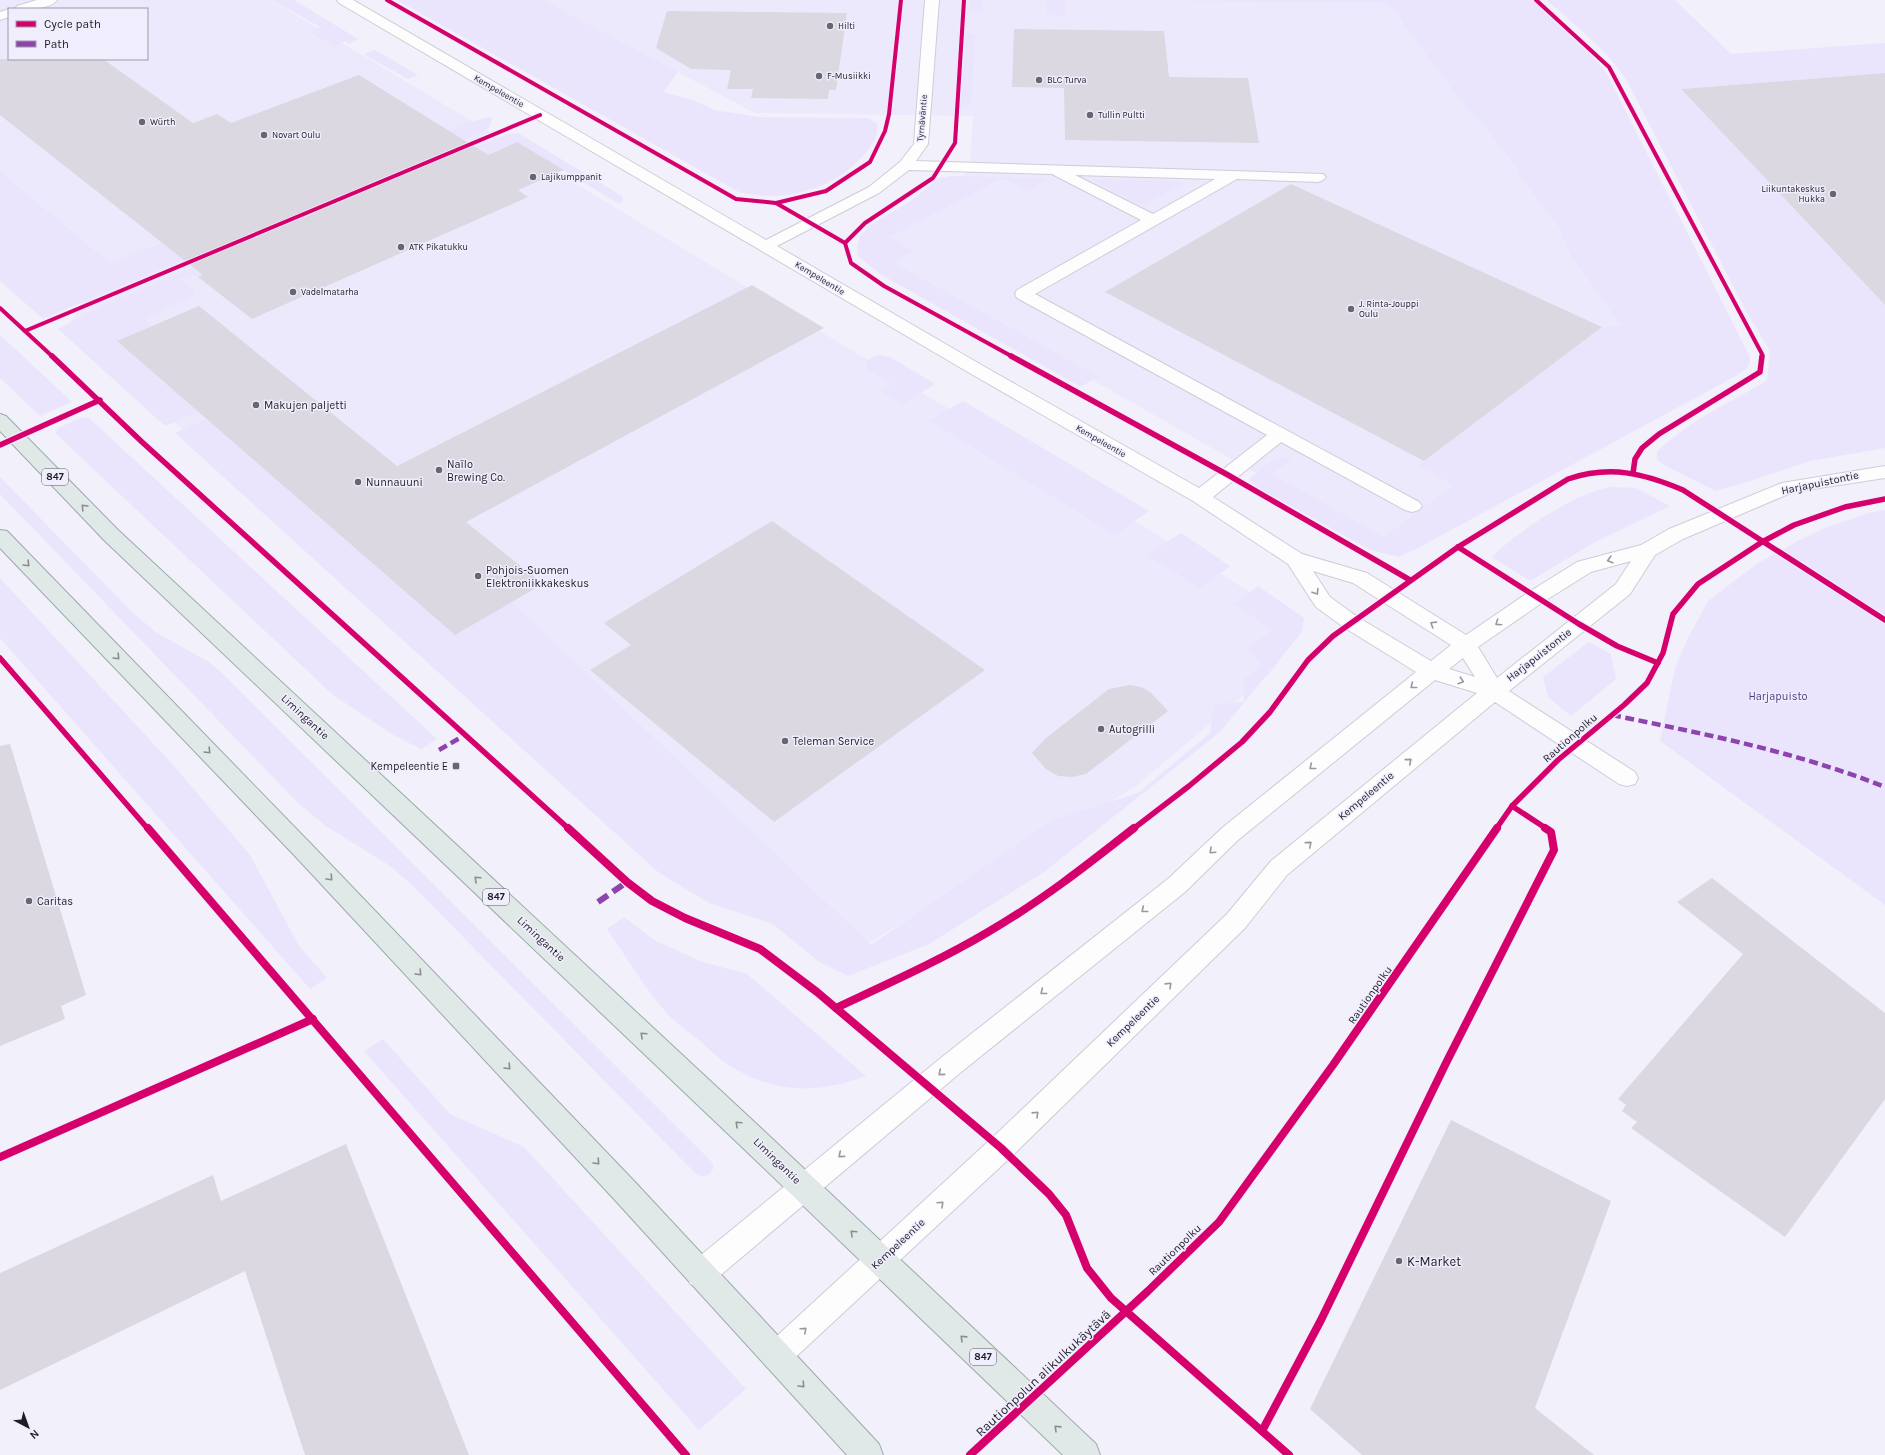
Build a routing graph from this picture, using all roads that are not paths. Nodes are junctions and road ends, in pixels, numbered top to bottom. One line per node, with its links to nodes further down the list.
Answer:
1 (50, 0): 4 (street)
2 (344, 0): 10 (street, Kempeleentie)
3 (932, 0): 5 (street, Tyrnäväntie)
4 (25, 8)
5 (905, 165): 6 (street); 10 (street, Tyrnäväntie)
6 (1052, 169): 7 (street); 9 (street)
7 (1232, 174): 8 (street); 9 (street)
8 (1318, 177)
9 (1153, 220): 12 (street)
10 (766, 246): 14 (street, Kempeleentie)
11 (0, 420): 23 (main road, Limingantie / 847, one-way to 11)
12 (1280, 434): 14 (street); 15 (street)
13 (1885, 472): 17 (street, Harjapuistontie)
14 (1200, 497): 18 (street, Kempeleentie)
15 (1412, 506)
16 (0, 536): 25 (main road, one-way to 25)
17 (1648, 550): 19 (street, Harjapuistontie, one-way to 19); 21 (street, Harjapuistontie)
18 (1295, 559): 19 (street, Kempeleentie, one-way to 18); 20 (street, Kempeleentie, one-way to 20)
19 (1466, 644): 20 (street); 21 (street, Kempeleentie)
20 (1431, 671): 21 (street, Kempeleentie, one-way to 21); 23 (street, one-way to 23)
21 (1494, 691): 22 (street); 24 (street, Kempeleentie, one-way to 21)
22 (1627, 778)
23 (803, 1186): 24 (main road, Limingantie / 847, one-way to 23); 25 (street)
24 (881, 1260): 26 (street, Kempeleentie, one-way to 24); 28 (main road, Limingantie / 847, one-way to 24)
25 (700, 1274): 26 (main road)
26 (776, 1356): 27 (main road, one-way to 27)
27 (868, 1455)
28 (1085, 1455)

